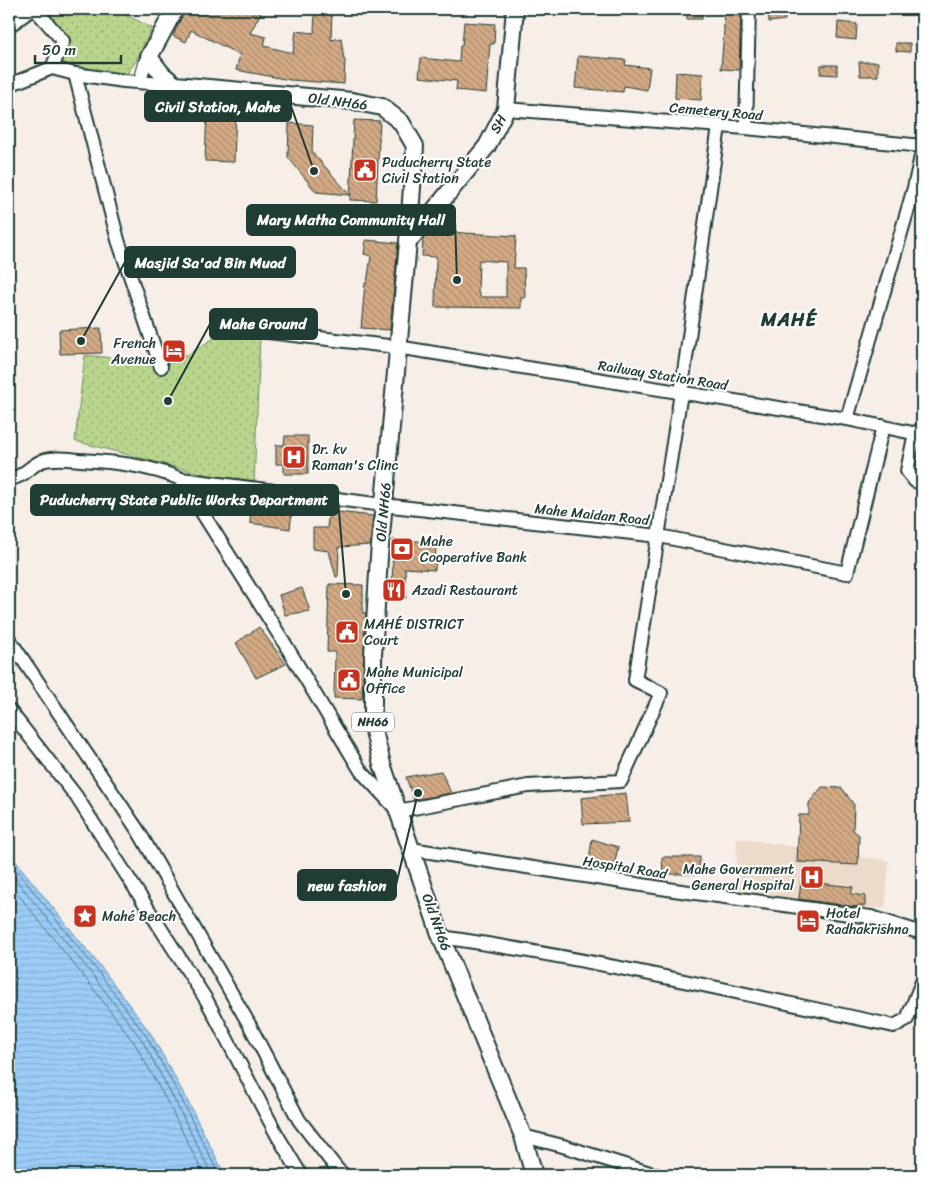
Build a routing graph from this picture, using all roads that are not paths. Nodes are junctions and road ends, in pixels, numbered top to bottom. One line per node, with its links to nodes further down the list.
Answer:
1 (33, 9): 5 (street); 7 (street)
2 (175, 9): 6 (main road)
3 (516, 9): 12 (main road, SH)
4 (749, 9): 14 (street)
5 (9, 26)
6 (149, 57): 9 (street); 11 (main road)
7 (52, 68): 8 (street); 10 (street)
8 (74, 74): 9 (street); 20 (street)
9 (140, 82): 11 (street)
10 (9, 85)
11 (175, 85): 17 (main road, Old NH66)
12 (506, 109): 13 (street, Cemetery Road); 17 (main road, SH)
13 (719, 126): 14 (street, Cemetery Road); 21 (street)
14 (746, 128): 15 (street, Cemetery Road)
15 (922, 146)
16 (922, 152): 22 (street)
17 (408, 242): 19 (main road, Old NH66 / NH66)
18 (241, 329): 19 (street, Railway Station Road)
19 (397, 347): 21 (street, Railway Station Road); 28 (main road, Old NH66 / NH66)
20 (161, 367)
21 (681, 393): 22 (street, Railway Station Road); 29 (street)
22 (847, 419): 23 (street, Railway Station Road)
23 (883, 426): 24 (street, Railway Station Road); 29 (street, Mahe Maidan Road)
24 (920, 432): 27 (street)
25 (9, 479): 26 (street, Mahe Maidan Road)
26 (181, 479): 28 (street, Mahe Maidan Road); 32 (street)
27 (922, 483)
28 (383, 506): 29 (street, Mahe Maidan Road); 32 (main road, Old NH66 / NH66)
29 (659, 536): 32 (street)
30 (9, 639): 39 (street)
31 (9, 710): 38 (street)
32 (398, 811): 33 (main road, Old NH66 / NH66)
33 (411, 849): 34 (street, Hospital Road); 35 (main road, Old NH66 / NH66)
34 (922, 933)
35 (441, 937): 36 (street); 37 (main road, Old NH66 / NH66)
36 (922, 982)
37 (523, 1136): 40 (main road, Old NH66 / NH66); 41 (street)
38 (301, 1175)
39 (344, 1175)
40 (534, 1175)
41 (656, 1175)

